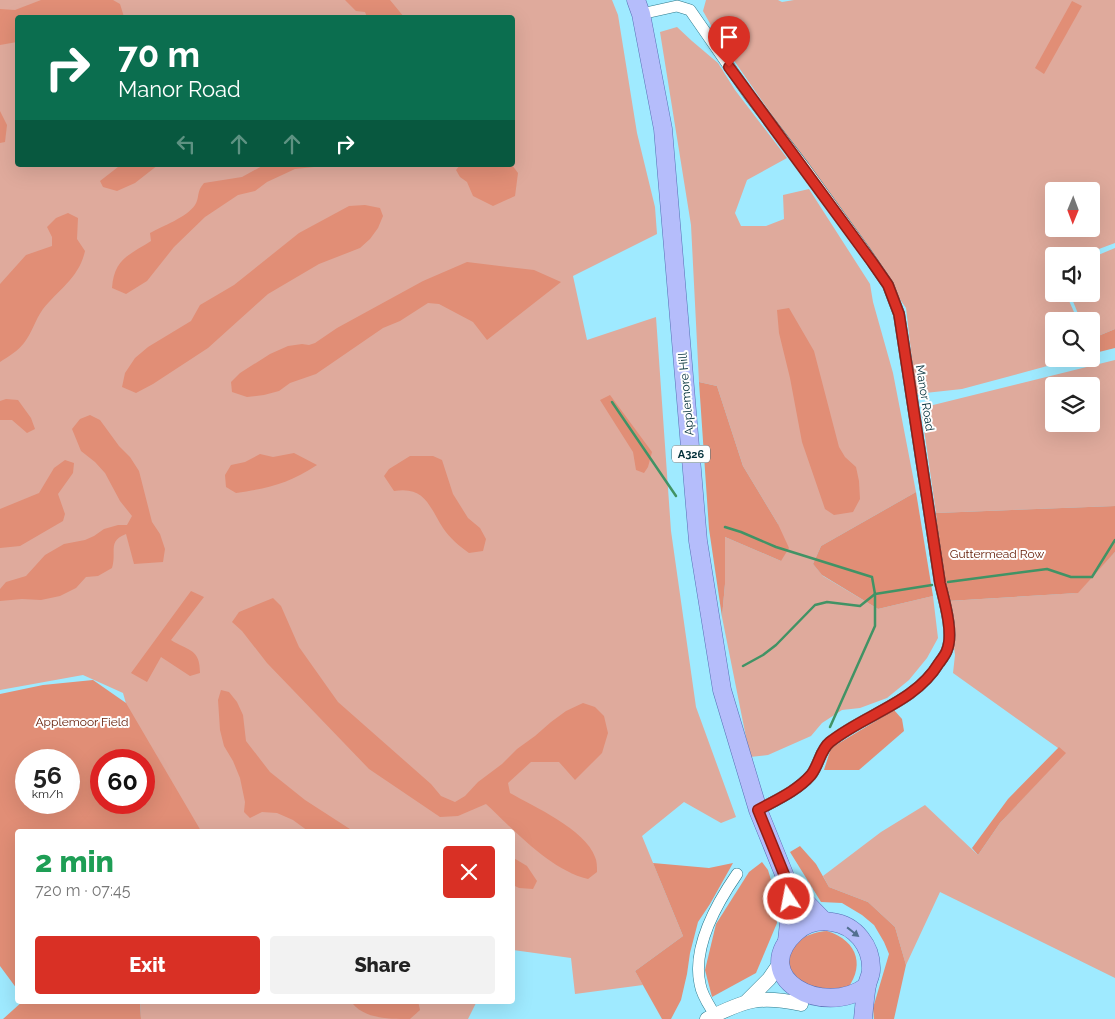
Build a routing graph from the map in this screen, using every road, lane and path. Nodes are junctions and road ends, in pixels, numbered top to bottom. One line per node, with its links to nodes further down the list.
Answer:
1 (679, 3): 2 (street, Manor Road); 3 (street, Manor Road)
2 (639, 7): 3 (main road, Applemore Hill / A326)
3 (758, 810): 5 (main road, Applemore Hill / A326)
4 (737, 874): 12 (street)
5 (788, 884): 6 (main road, Applemore Hill / A326); 7 (main road, Applemore Hill / A326)
6 (824, 921): 7 (main road); 9 (main road, one-way to 9)
7 (788, 942): 8 (main road)
8 (780, 964): 10 (street); 11 (main road)
9 (867, 986): 11 (main road); 13 (main road)
10 (747, 1001): 11 (street); 12 (street)
11 (801, 1004)
12 (711, 1017)
13 (863, 1019)

